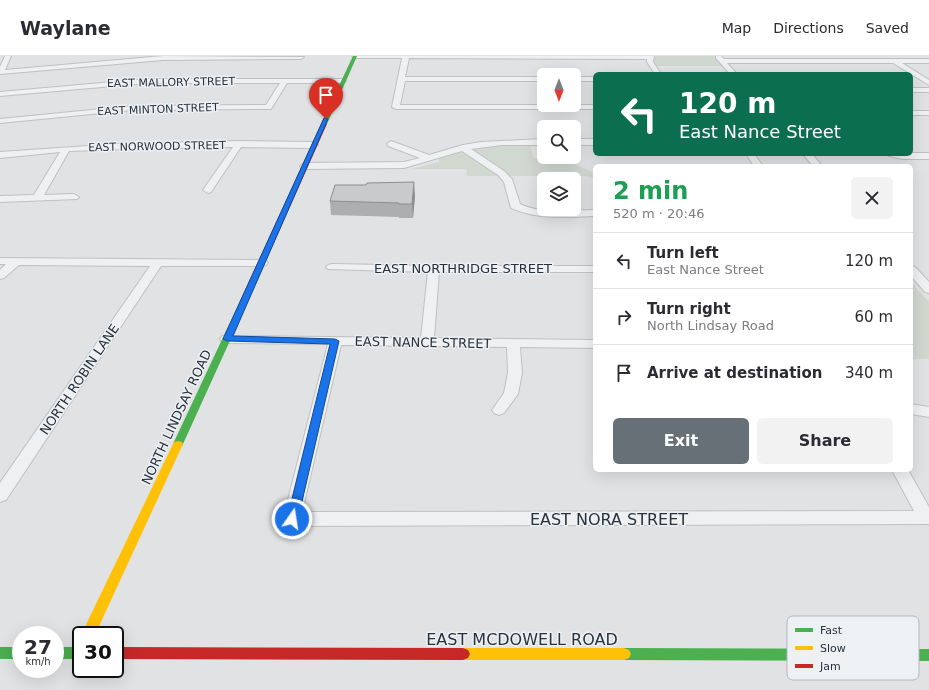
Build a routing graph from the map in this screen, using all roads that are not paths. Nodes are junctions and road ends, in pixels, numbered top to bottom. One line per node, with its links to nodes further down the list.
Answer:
1 (8, 56): 10 (street)
2 (258, 56): 5 (street); 10 (street)
3 (355, 56): 4 (street); 20 (main road, NORTH LINDSAY ROAD)
4 (406, 56): 6 (street); 15 (street)
5 (301, 57)
6 (651, 57): 11 (street)
7 (720, 58): 8 (street); 12 (street)
8 (894, 61): 9 (street); 13 (street)
9 (929, 61)
10 (0, 72)
11 (657, 72)
12 (732, 72)
13 (912, 72)
14 (913, 73): 21 (street)
15 (402, 79): 16 (street); 25 (street)
16 (537, 79)
17 (581, 79): 18 (street)
18 (593, 79)
19 (285, 81): 20 (street, EAST MALLORY STREET); 24 (street, EAST MALLORY STREET); 28 (street, EAST MINTON STREET)
20 (343, 81): 34 (main road, NORTH LINDSAY ROAD)
21 (929, 83)
22 (913, 90): 23 (street)
23 (929, 90)
24 (0, 94)
25 (593, 107)
26 (913, 112): 27 (street)
27 (929, 112)
28 (0, 121)
29 (537, 142): 35 (street)
30 (581, 142): 31 (street)
31 (593, 142)
32 (239, 144): 34 (street, EAST NORWOOD STREET); 36 (street, EAST NORWOOD STREET); 44 (street)
33 (391, 144): 41 (street)
34 (314, 145): 42 (main road, NORTH LINDSAY ROAD)
35 (462, 148): 41 (street); 48 (street)
36 (66, 149): 37 (street, EAST NORWOOD STREET); 45 (street)
37 (0, 155)
38 (913, 155): 40 (street)
39 (809, 156): 43 (street)
40 (929, 156)
41 (428, 158): 42 (street)
42 (305, 164): 52 (main road, NORTH LINDSAY ROAD)
43 (816, 164)
44 (208, 190)
45 (38, 197): 46 (street); 47 (street)
46 (74, 197)
47 (0, 199)
48 (593, 213)
49 (0, 262): 50 (street)
50 (15, 262): 51 (street); 57 (street)
51 (158, 262): 52 (street); 68 (street, NORTH ROBIN LANE)
52 (262, 263): 59 (main road, NORTH LINDSAY ROAD)
53 (332, 267): 54 (street, EAST NORTHRIDGE STREET)
54 (434, 269): 55 (street, EAST NORTHRIDGE STREET); 61 (street)
55 (593, 269)
56 (913, 271): 58 (street)
57 (0, 276)
58 (929, 289)
59 (227, 339): 60 (street, EAST NANCE STREET); 69 (main road, NORTH LINDSAY ROAD)
60 (335, 341): 61 (street, EAST NANCE STREET); 67 (street, EAST NORA STREET)
61 (427, 341): 62 (street, EAST NANCE STREET)
62 (513, 343): 63 (street, EAST NANCE STREET); 65 (street)
63 (593, 344)
64 (913, 409): 66 (street)
65 (499, 410)
66 (929, 412)
67 (901, 472)
68 (0, 496)
69 (92, 626)
70 (0, 653): 71 (main road)
71 (12, 653)
72 (124, 653): 73 (main road, EAST MCDOWELL ROAD)
73 (787, 655)
74 (919, 655): 75 (main road, EAST MCDOWELL ROAD)
75 (929, 655)

